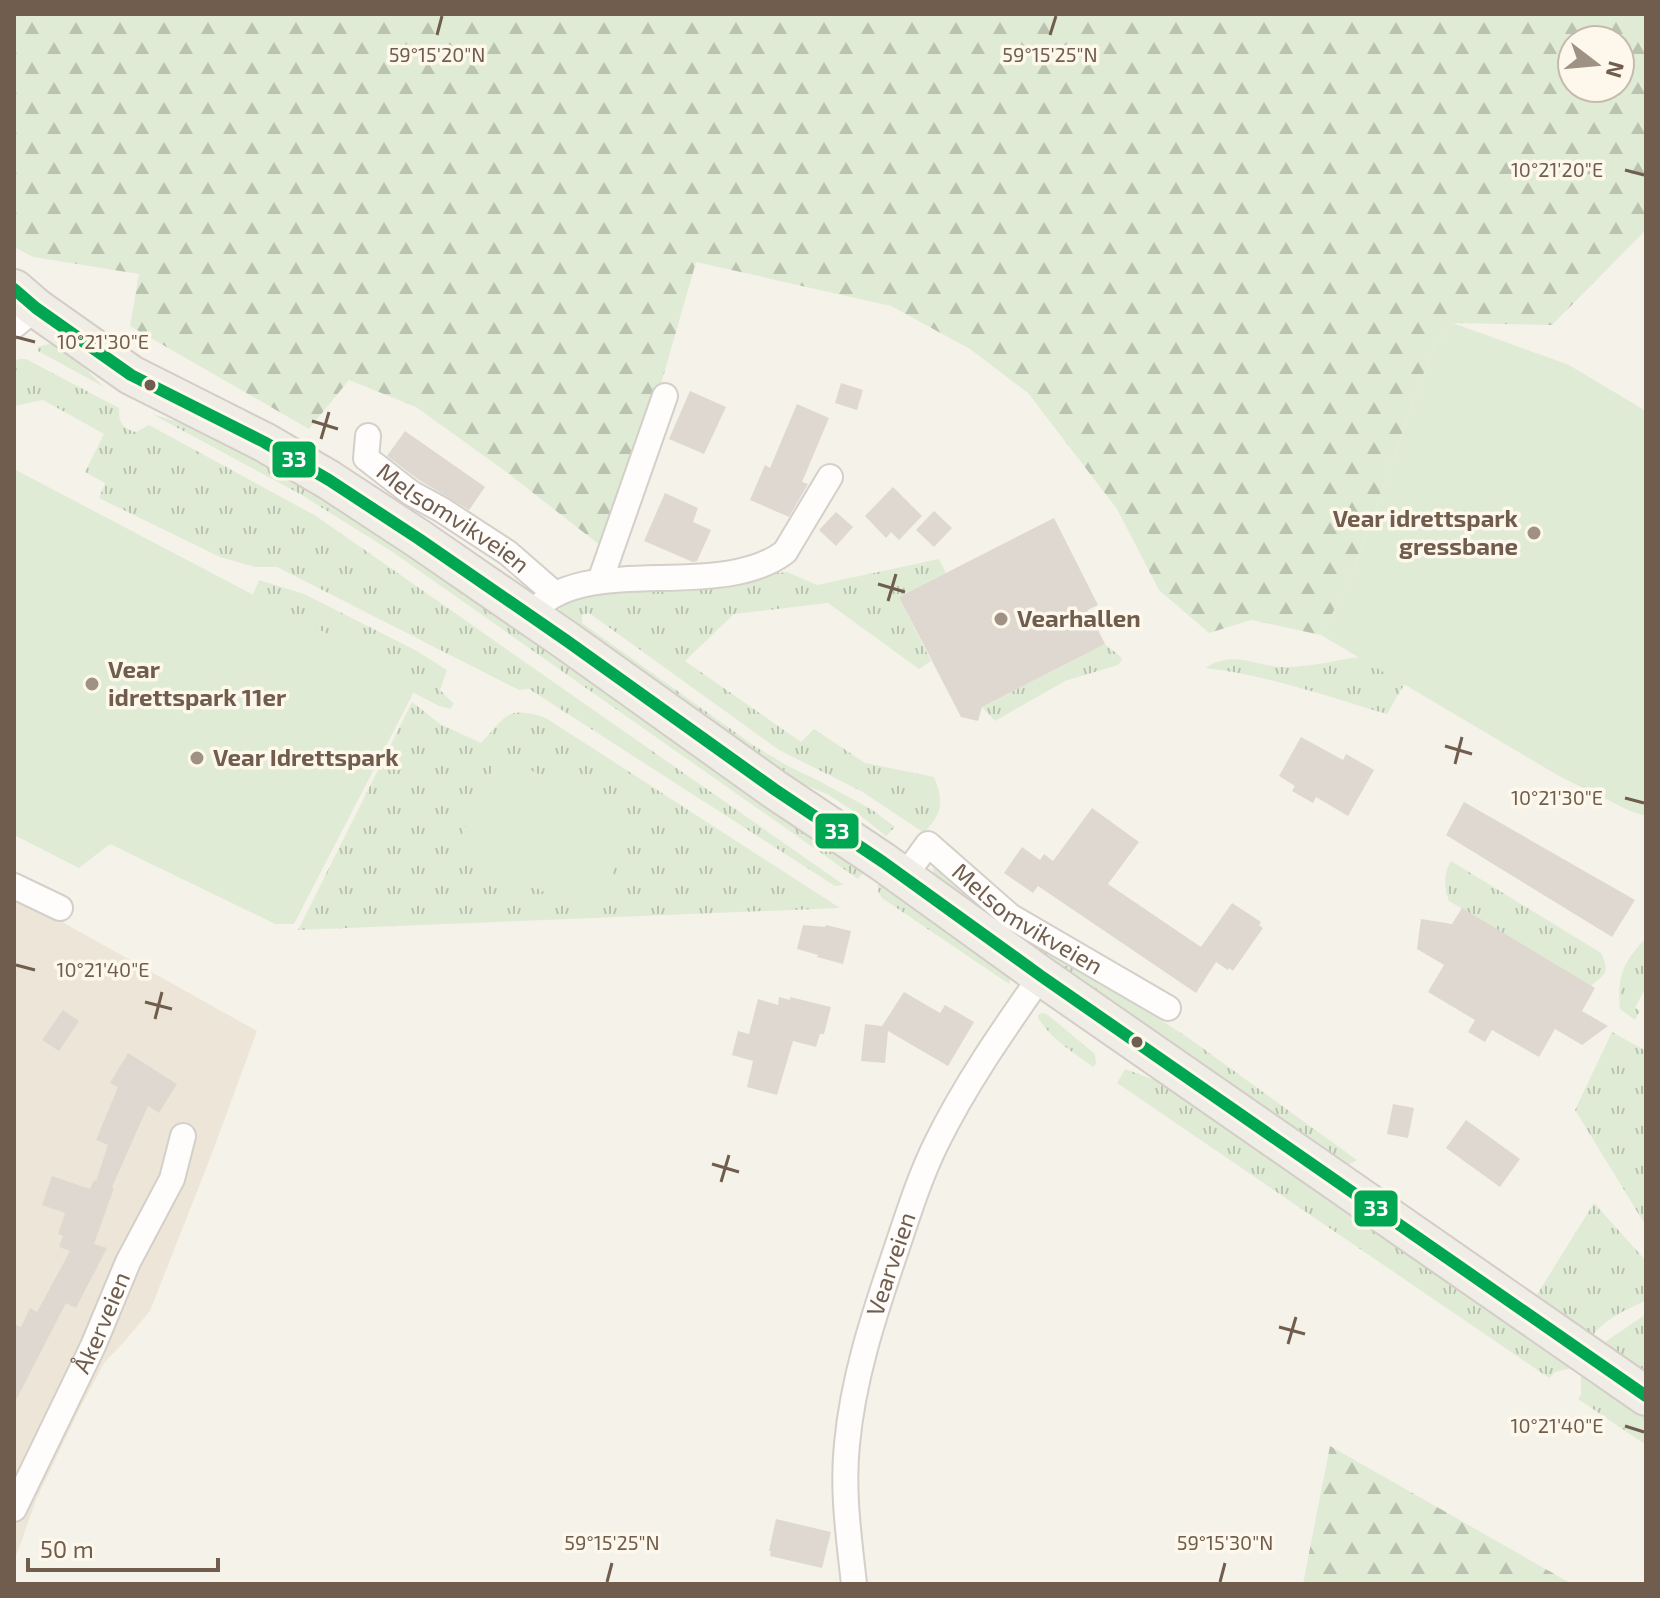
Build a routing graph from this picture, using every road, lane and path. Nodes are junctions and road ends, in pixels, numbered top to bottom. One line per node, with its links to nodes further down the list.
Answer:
1 (21, 307): 6 (main road, Melsomvikveien)
2 (665, 396): 5 (street)
3 (368, 436): 6 (street, Melsomvikveien)
4 (830, 477): 5 (street)
5 (600, 581): 6 (street)
6 (543, 605): 7 (main road, Melsomvikveien)
7 (904, 877): 10 (main road, Melsomvikveien); 11 (street, Melsomvikveien)
8 (14, 886): 9 (street)
9 (60, 908)
10 (1041, 976): 13 (main road, Melsomvikveien); 15 (street, Vearveien)
11 (1168, 1008)
12 (183, 1136): 14 (street, Åkerveien)
13 (1646, 1396)
14 (14, 1509)
15 (854, 1584)

